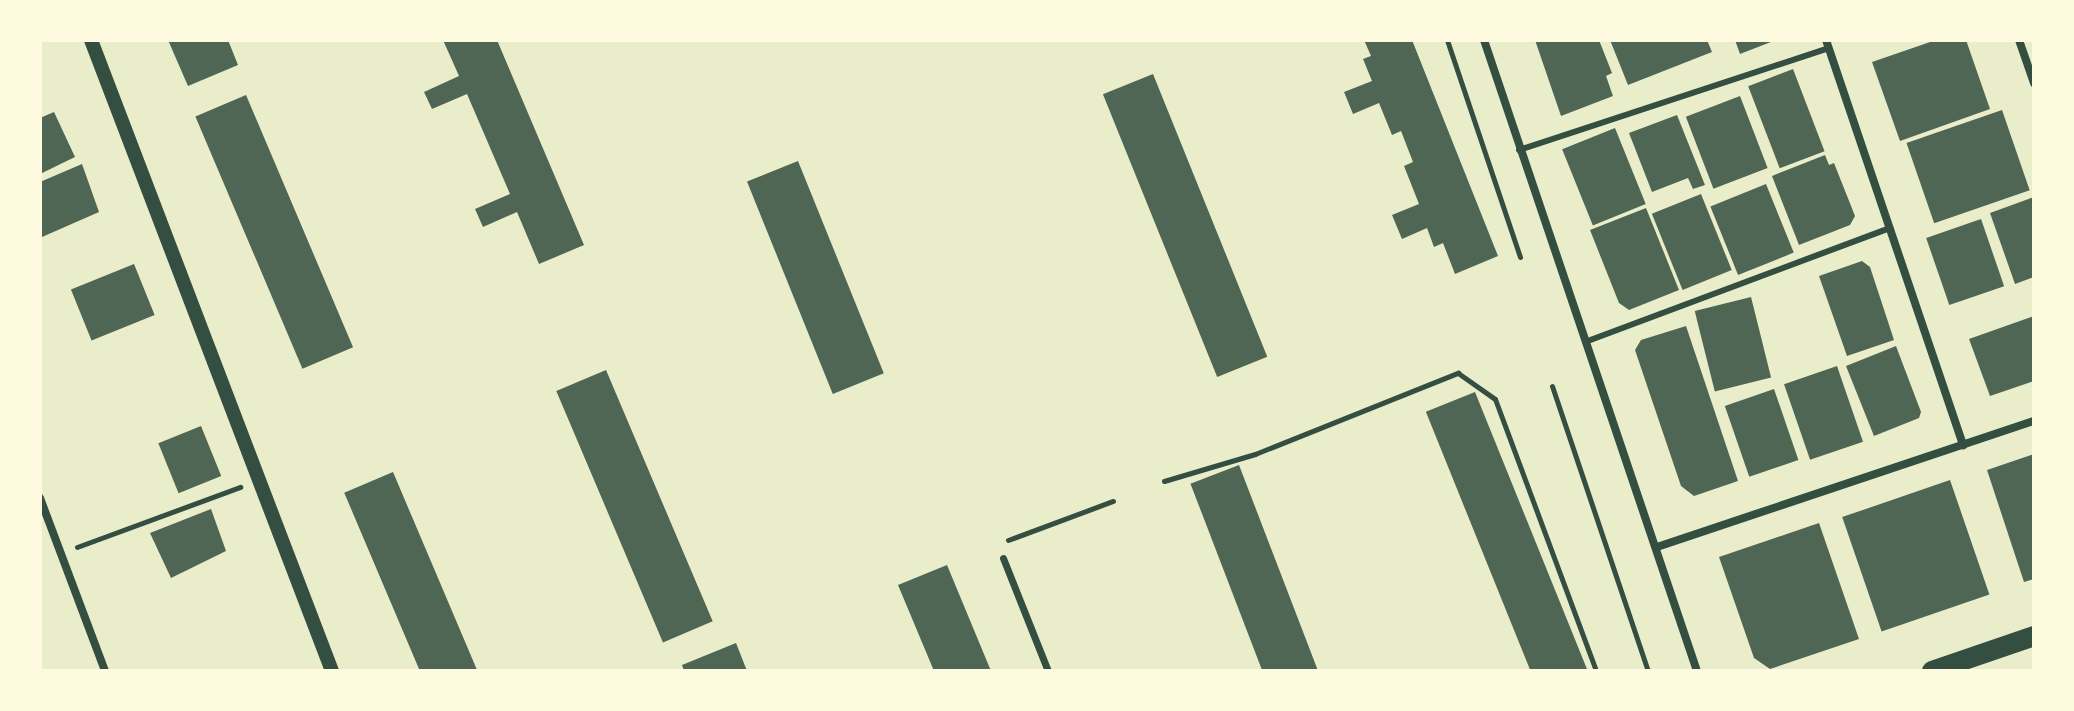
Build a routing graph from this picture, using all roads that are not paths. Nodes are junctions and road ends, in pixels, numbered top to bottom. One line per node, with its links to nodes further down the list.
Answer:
1 (91, 40): 18 (street)
2 (1484, 40): 6 (street)
3 (2019, 40): 5 (street)
4 (1827, 44): 6 (lane); 7 (street)
5 (2034, 83)
6 (1519, 150): 8 (street)
7 (1890, 228): 8 (lane); 10 (street)
8 (1585, 342): 14 (street)
9 (2034, 421): 10 (street)
10 (1963, 445): 14 (street)
11 (40, 498): 12 (street)
12 (51, 525): 13 (street); 17 (street)
13 (40, 529)
14 (1657, 547): 20 (street)
15 (1003, 558): 19 (street)
16 (2034, 636): 21 (main road)
17 (105, 671)
18 (332, 671)
19 (1048, 671)
20 (1697, 671)
21 (1932, 671)

